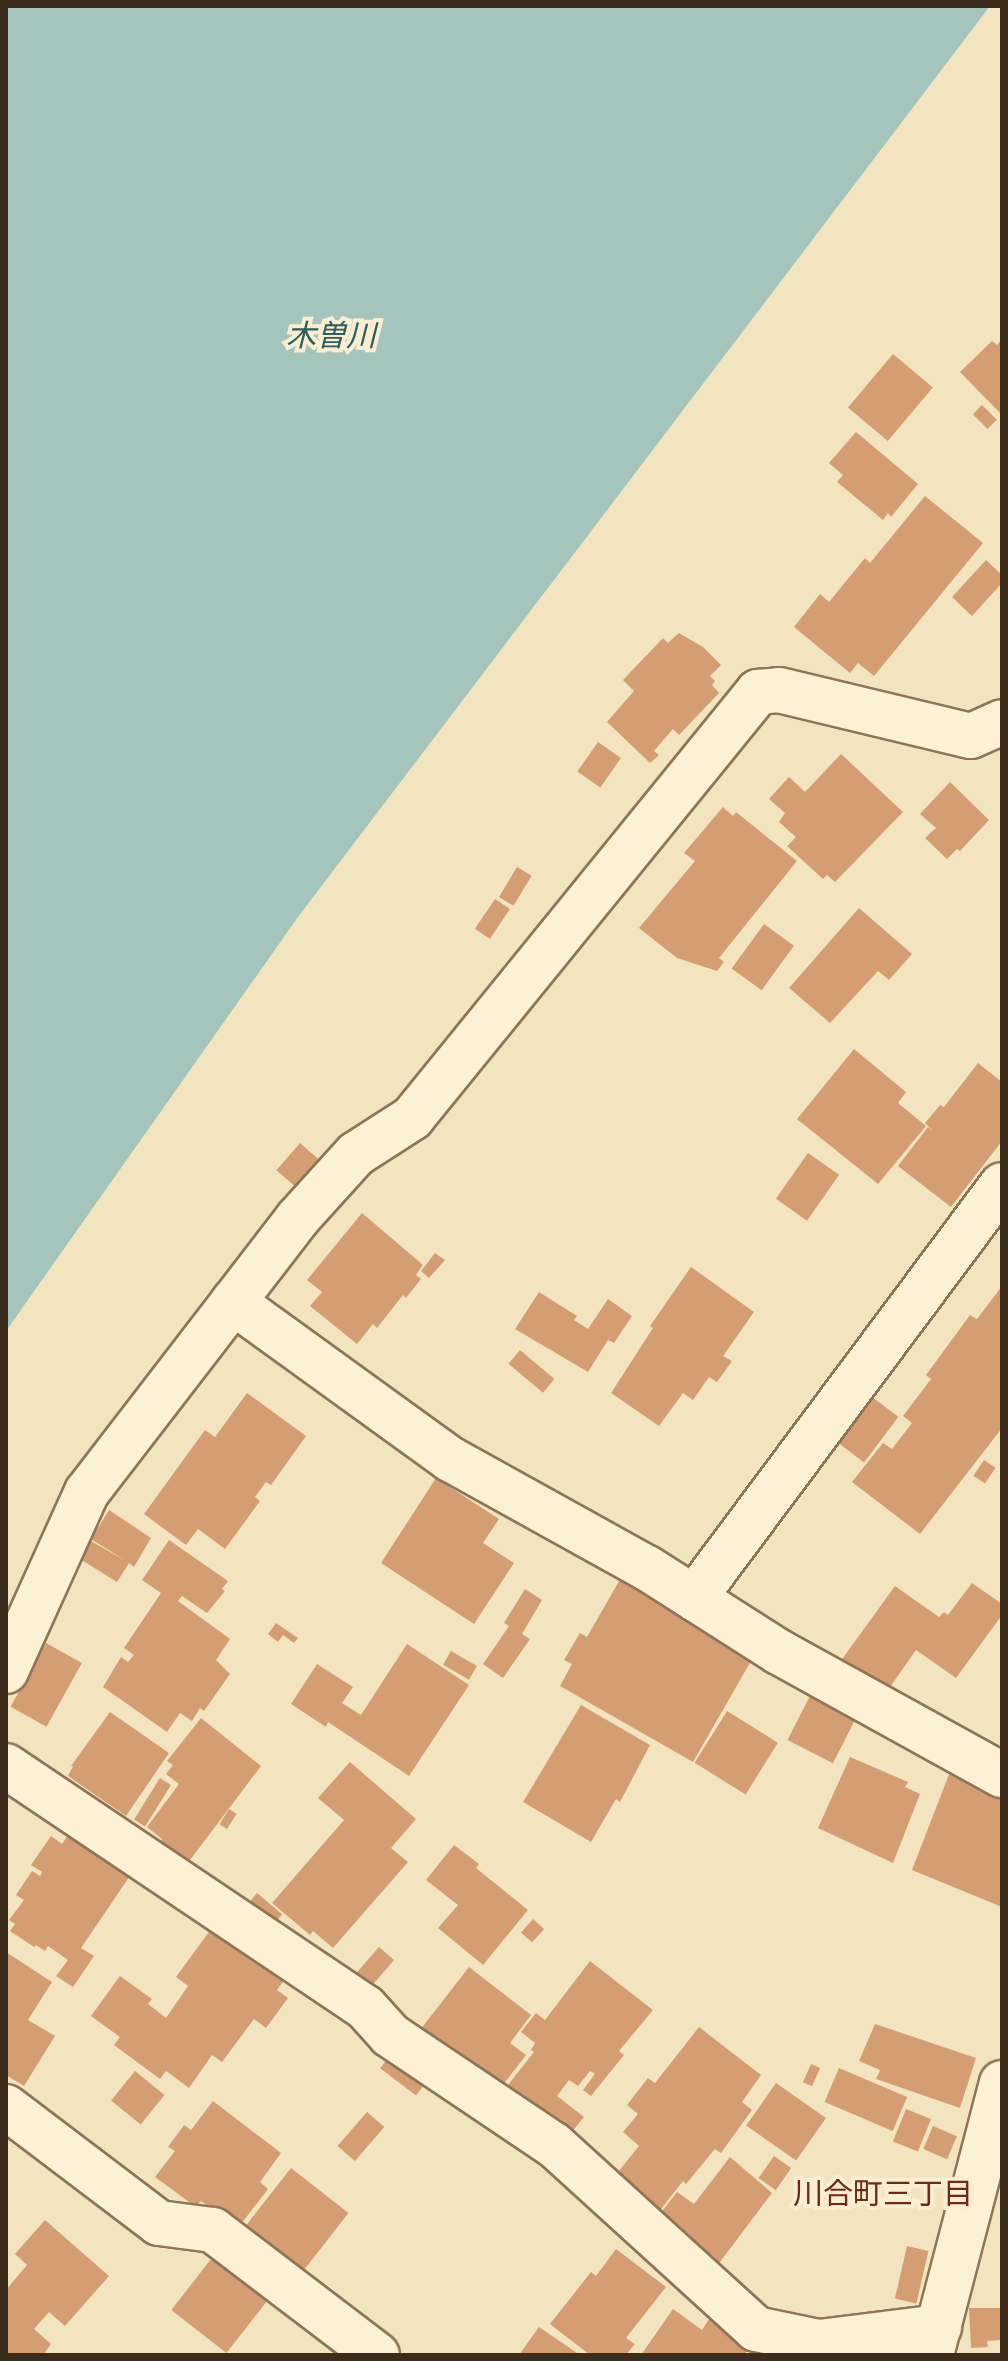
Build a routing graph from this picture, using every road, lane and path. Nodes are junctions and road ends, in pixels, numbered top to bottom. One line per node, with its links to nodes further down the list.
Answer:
1 (1002, 722): 3 (street)
2 (1002, 1185): 4 (street)
3 (233, 1302): 4 (street); 5 (street)
4 (694, 1598): 7 (street)
5 (6, 1671)
6 (6, 1766): 10 (street)
7 (1002, 1775)
8 (1002, 2083): 10 (street)
9 (6, 2107): 11 (street)
10 (935, 2341)
11 (377, 2355)

